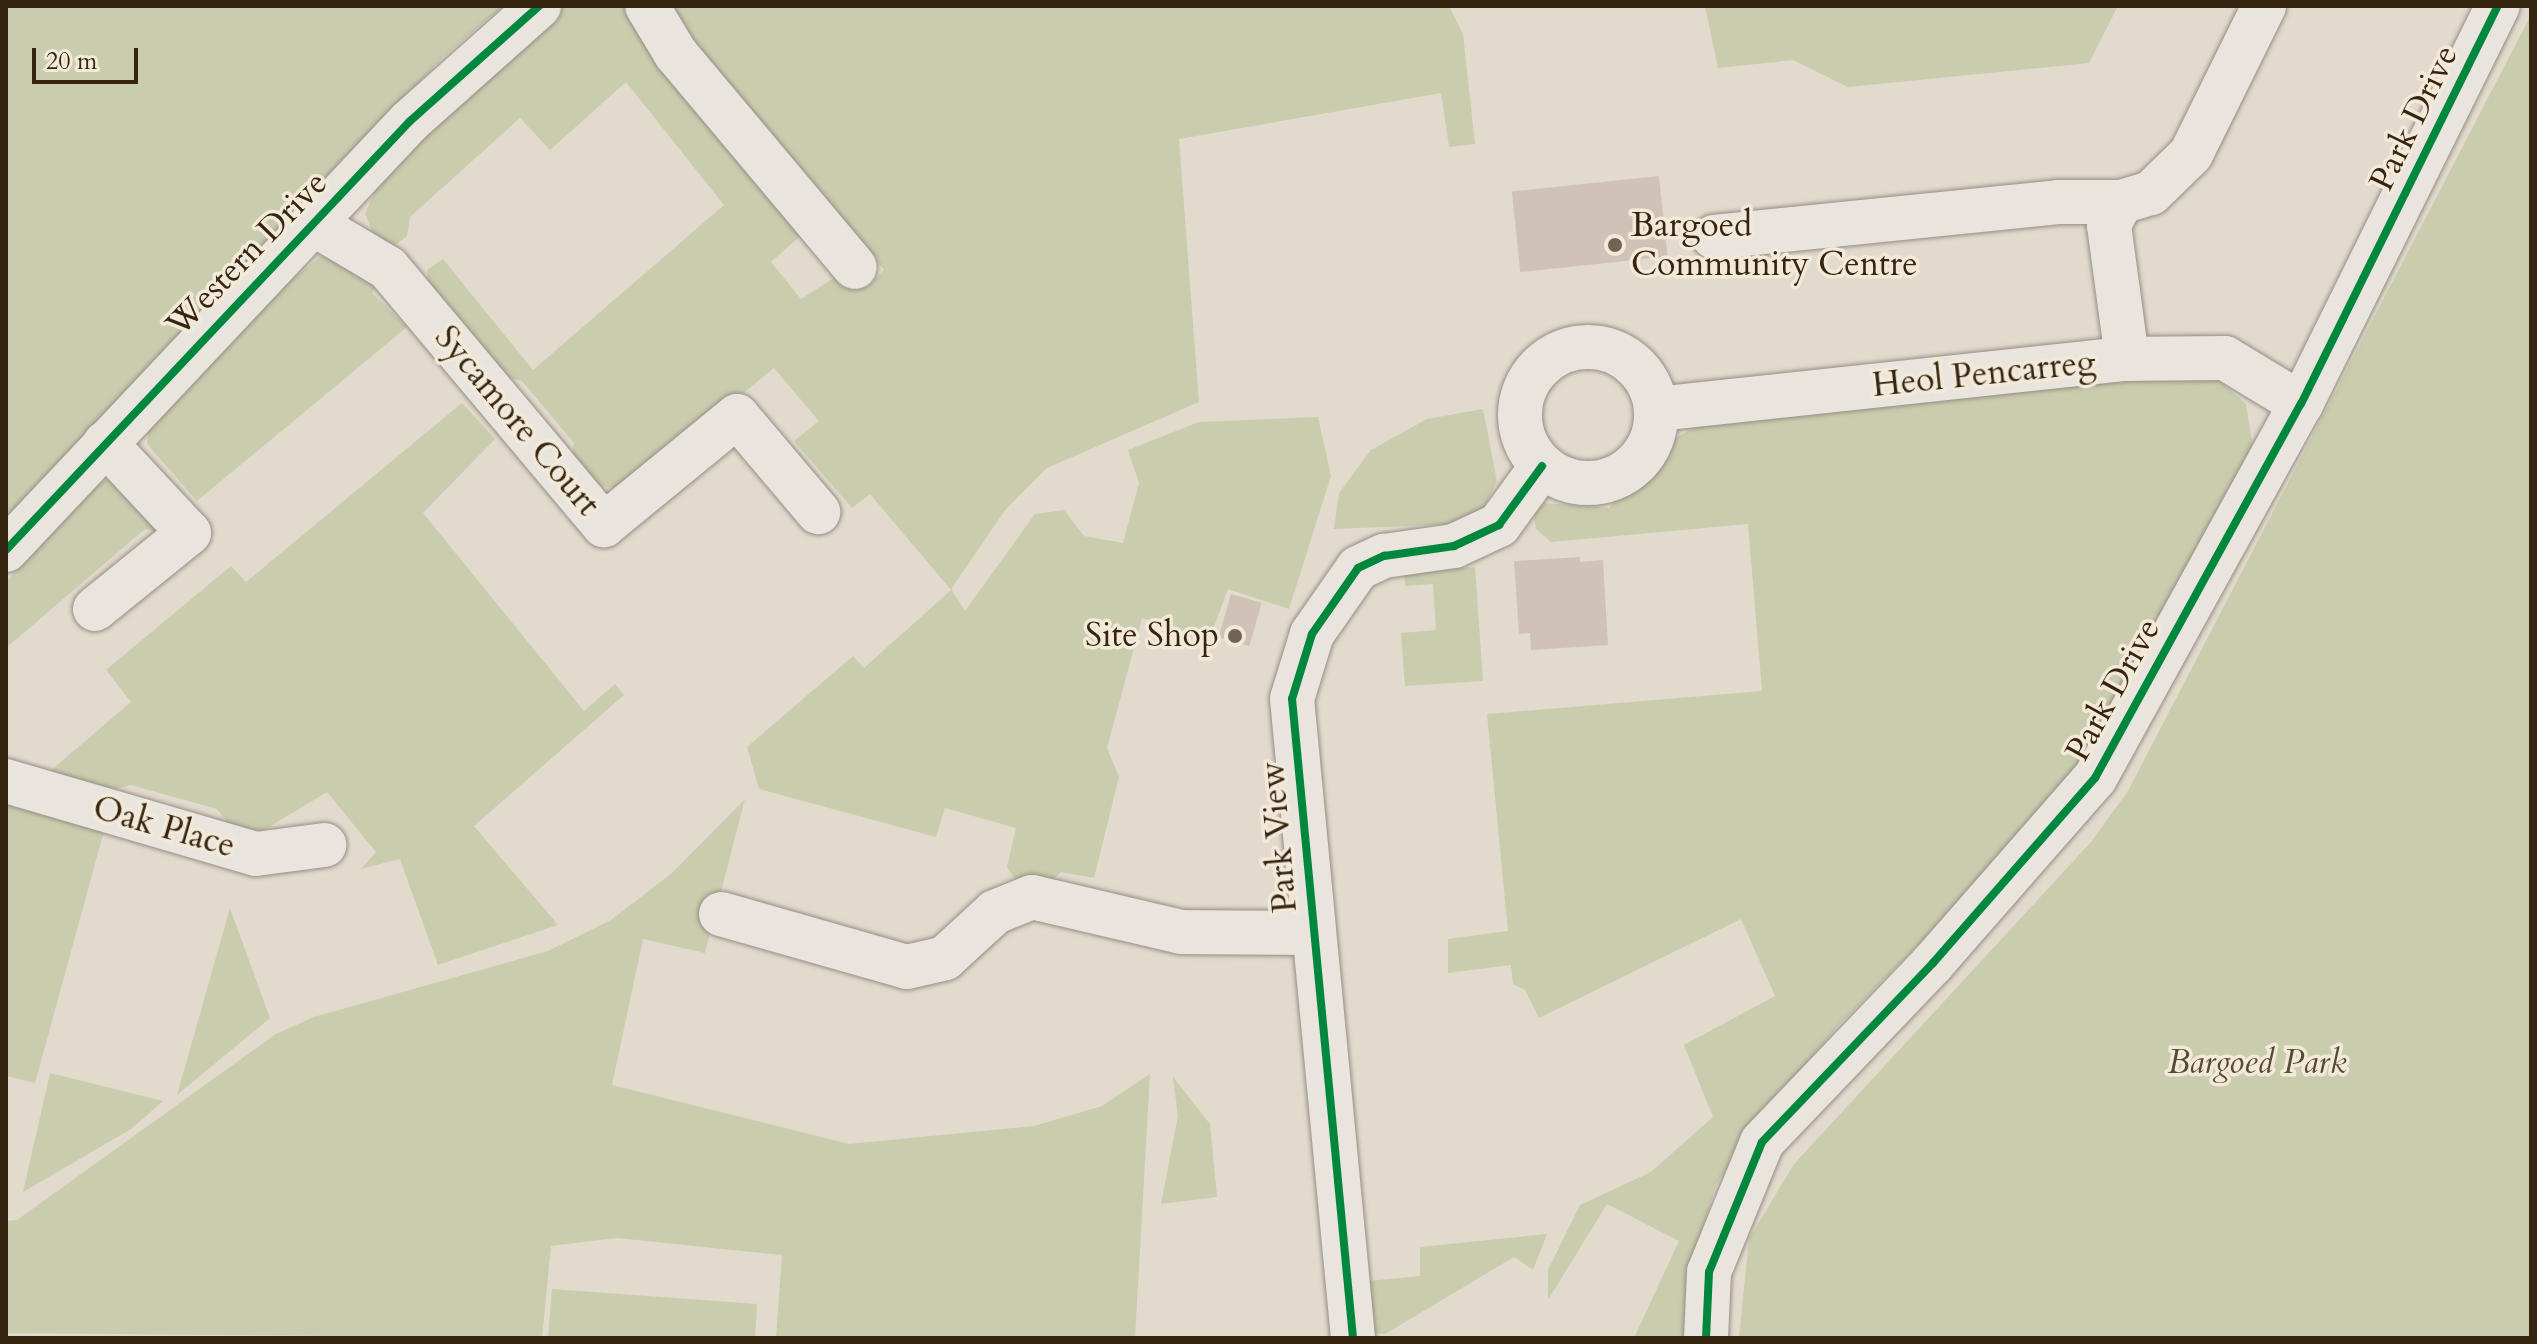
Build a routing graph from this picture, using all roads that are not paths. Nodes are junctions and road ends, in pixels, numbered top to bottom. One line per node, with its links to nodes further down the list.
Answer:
1 (539, 6): 6 (street, Western Drive)
2 (647, 6): 8 (street)
3 (2264, 6): 5 (street)
4 (2498, 6): 10 (street, Park Drive)
5 (2121, 202): 7 (street); 9 (street)
6 (312, 223): 12 (street, Western Drive); 14 (street, Sycamore Court)
7 (1714, 237)
8 (855, 267)
9 (2127, 359): 10 (street, Heol Pencarreg); 11 (street, Heol Pencarreg)
10 (2301, 404): 22 (street, Park Drive)
11 (1657, 409): 13 (street); 13 (street)
12 (105, 443): 15 (street, Western Drive); 16 (street)
13 (1542, 466): 20 (street, Park View)
14 (818, 512)
15 (6, 550)
16 (95, 609)
17 (6, 781): 18 (street, Oak Place)
18 (324, 845)
19 (721, 914): 20 (street, Park View)
20 (1314, 933): 21 (street, Park View)
21 (1353, 1338)
22 (1706, 1338)

